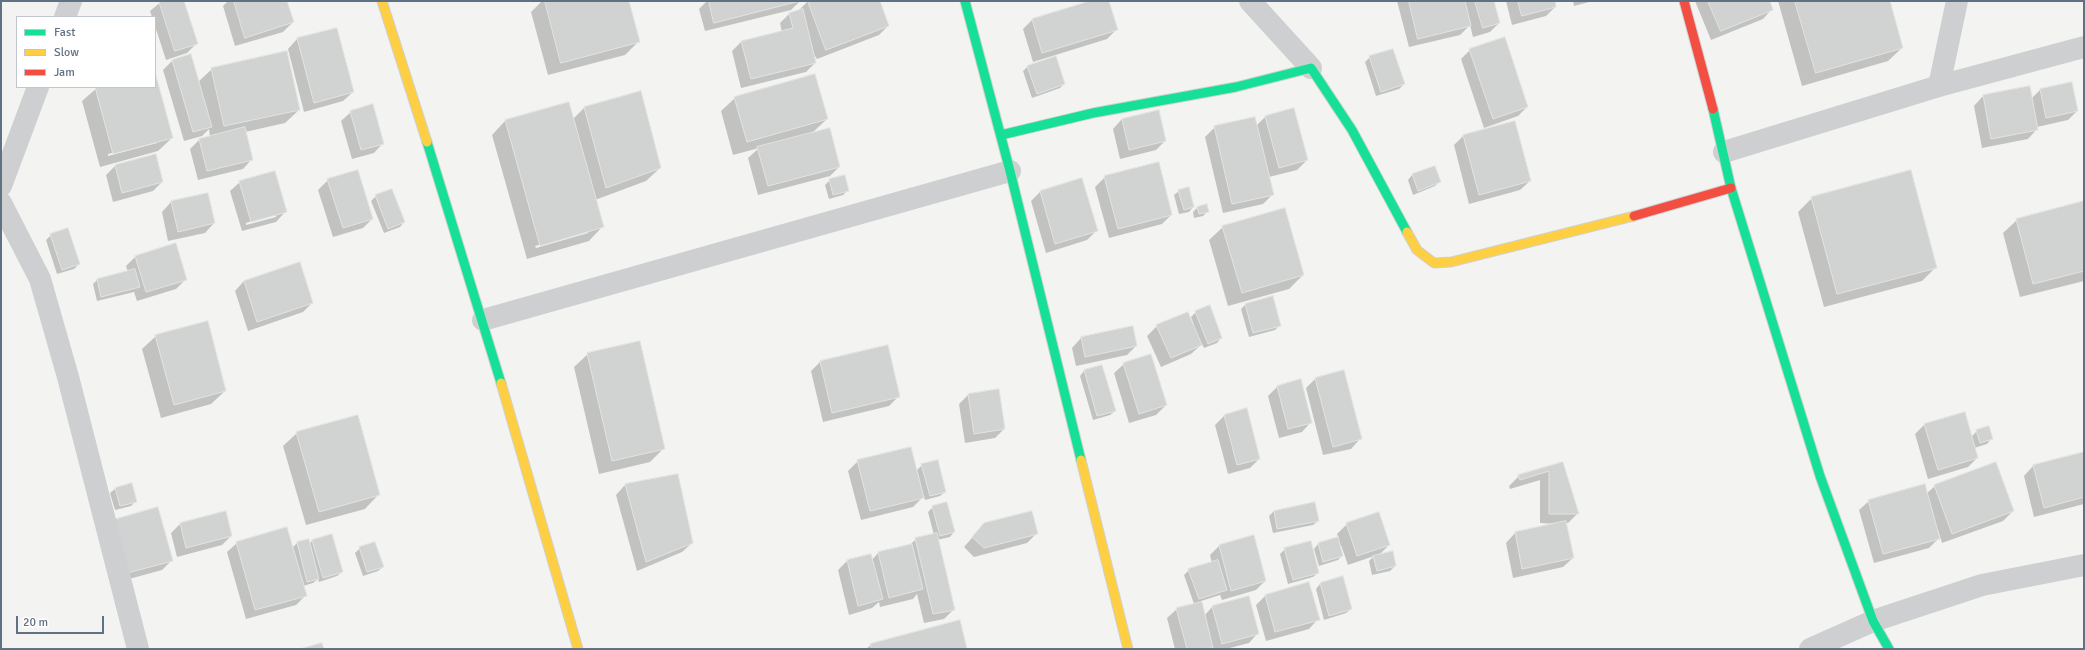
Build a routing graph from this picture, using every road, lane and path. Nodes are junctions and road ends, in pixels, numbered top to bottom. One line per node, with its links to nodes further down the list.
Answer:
1 (71, 1): 7 (street)
2 (382, 1): 18 (street)
3 (965, 1): 12 (street)
4 (1250, 1): 9 (street)
5 (1684, 1): 13 (street)
6 (1957, 1): 10 (street)
7 (65, 16)
8 (2084, 47): 10 (street)
9 (1311, 68): 12 (street); 16 (street)
10 (1939, 86): 13 (street)
11 (38, 88): 15 (street)
12 (1000, 136): 14 (street)
13 (1724, 152): 16 (street)
14 (1010, 172): 18 (street); 23 (street)
15 (1, 186)
16 (1731, 188): 20 (street)
17 (1, 203): 21 (street)
18 (483, 320): 22 (street)
19 (2084, 565): 20 (street)
20 (1873, 621): 24 (street); 25 (street)
21 (138, 649)
22 (578, 649)
23 (1128, 649)
24 (1810, 649)
25 (1889, 649)

